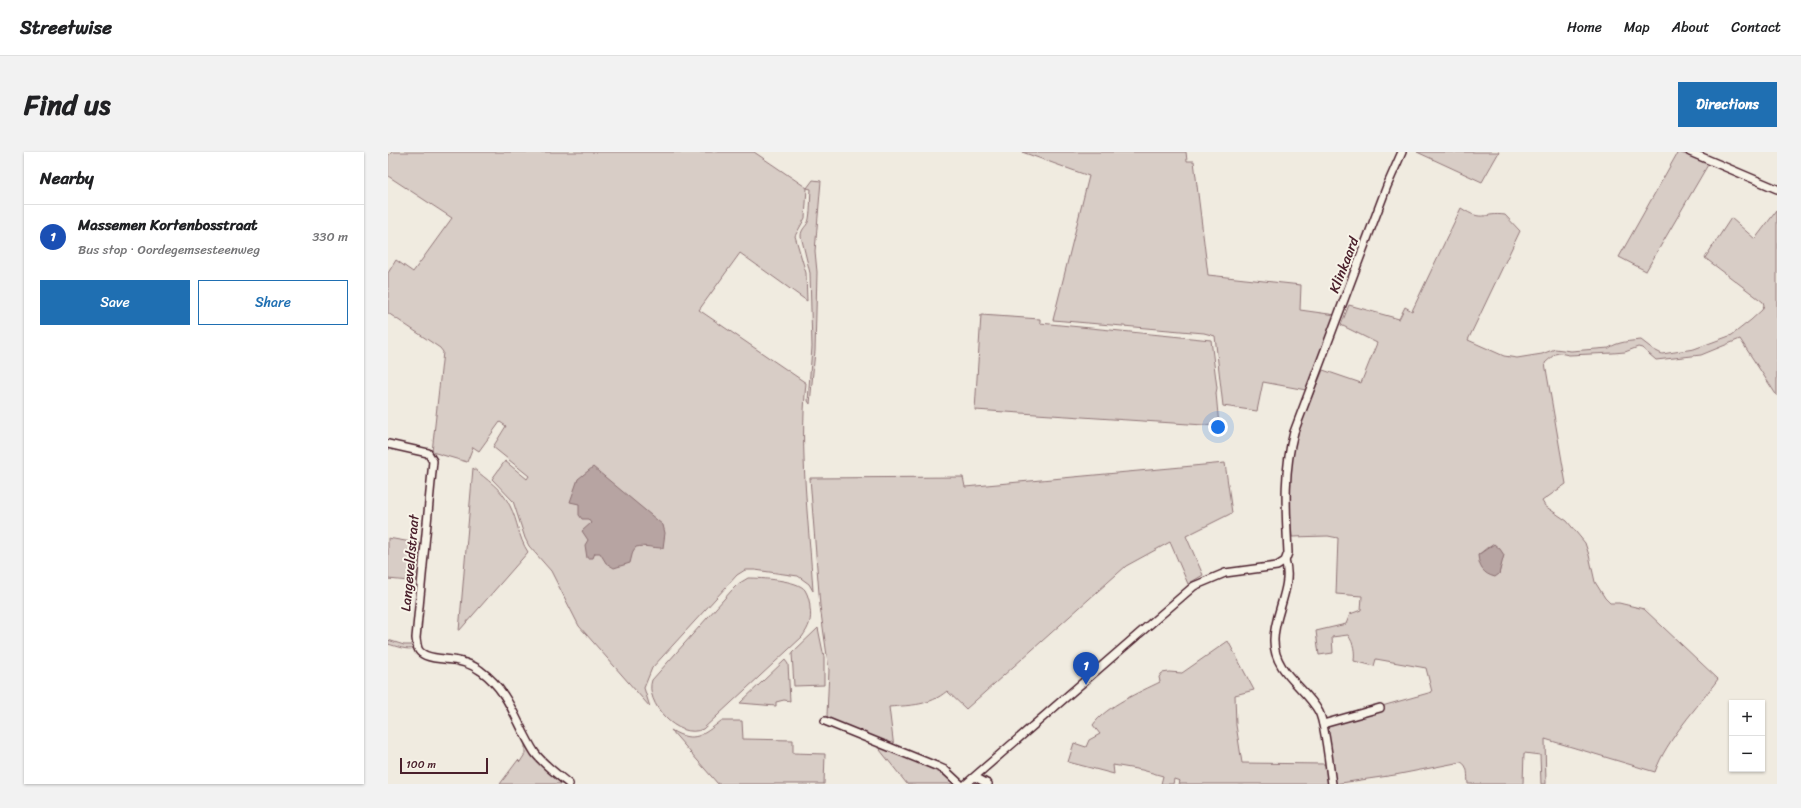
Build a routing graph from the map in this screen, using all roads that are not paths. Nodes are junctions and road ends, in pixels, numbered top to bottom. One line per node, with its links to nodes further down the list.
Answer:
1 (1402, 152): 5 (street, Klinkaard)
2 (1690, 152): 3 (street)
3 (1777, 190)
4 (388, 444): 10 (street, Langeveldstraat)
5 (1286, 561): 8 (street, Klinkaard); 9 (street)
6 (1380, 708): 8 (street)
7 (825, 722): 11 (street)
8 (1323, 724): 14 (street, Klinkaard)
9 (975, 777): 12 (street); 13 (street)
10 (569, 784)
11 (960, 784)
12 (966, 784)
13 (988, 784)
14 (1332, 784)

